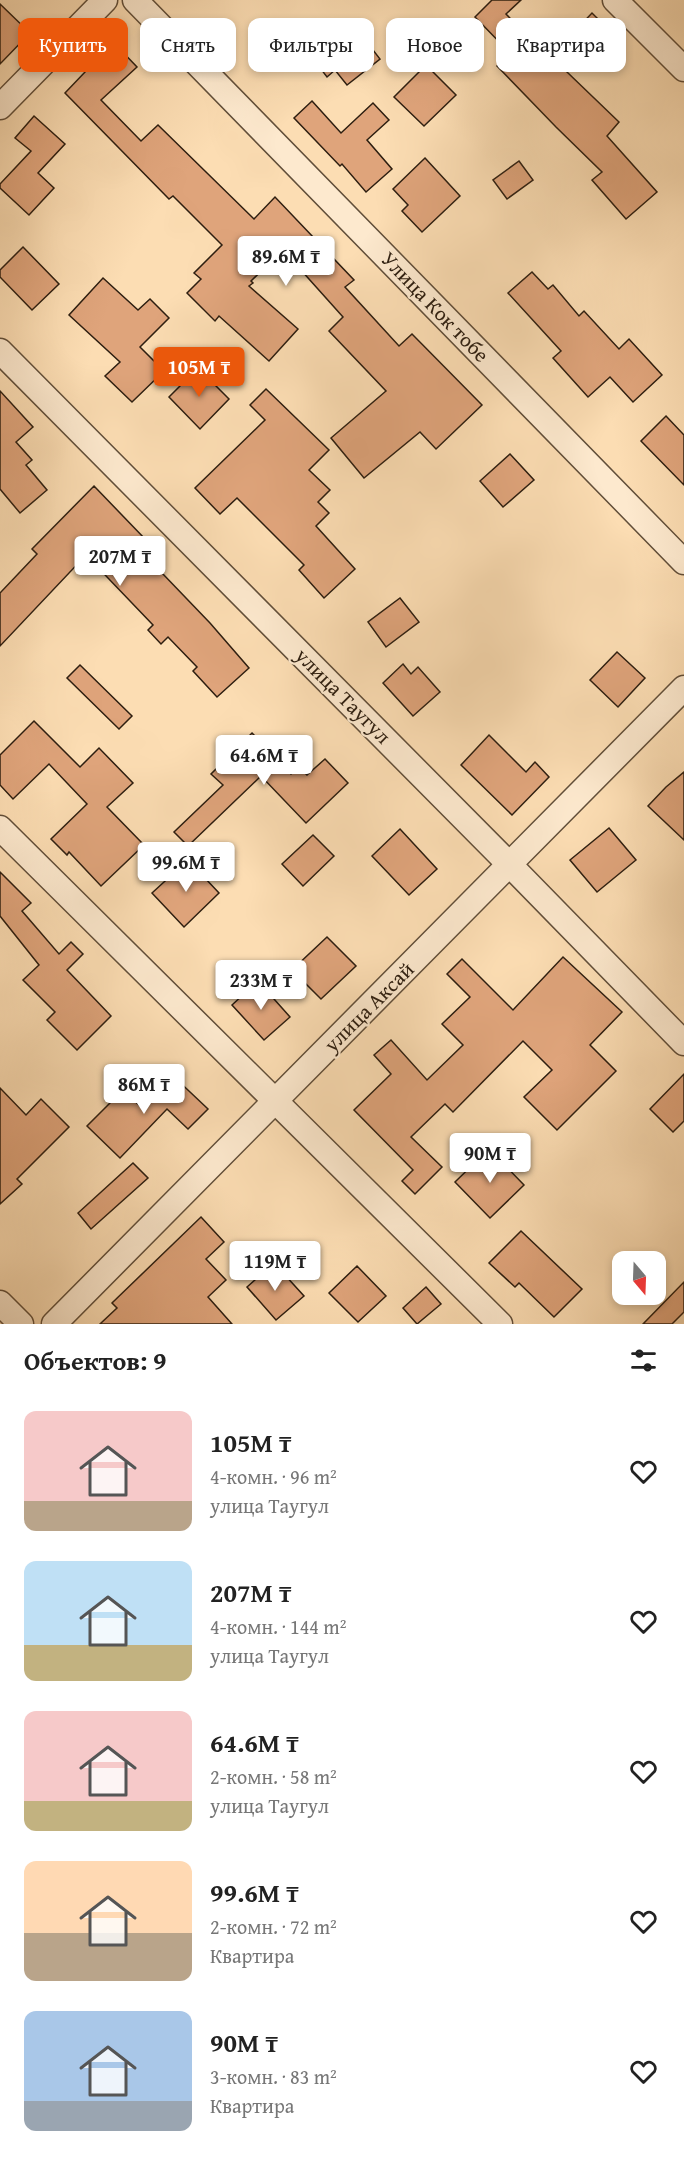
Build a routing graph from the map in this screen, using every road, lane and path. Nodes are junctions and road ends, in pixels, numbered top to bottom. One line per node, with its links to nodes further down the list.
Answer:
1 (105, 0): 5 (street)
2 (135, 0): 7 (street, Улица Кок тобе)
3 (615, 0): 4 (street)
4 (684, 69)
5 (0, 107)
6 (0, 351): 10 (street, улица Таугул)
7 (684, 562)
8 (684, 688): 10 (street, улица Аксай)
9 (0, 828): 12 (street)
10 (510, 865): 11 (street, улица Таугул); 12 (street, улица Аксай)
11 (684, 1043)
12 (275, 1102): 15 (street, улица Аксай); 16 (street)
13 (0, 1303): 14 (street)
14 (21, 1324)
15 (54, 1324)
16 (500, 1324)

